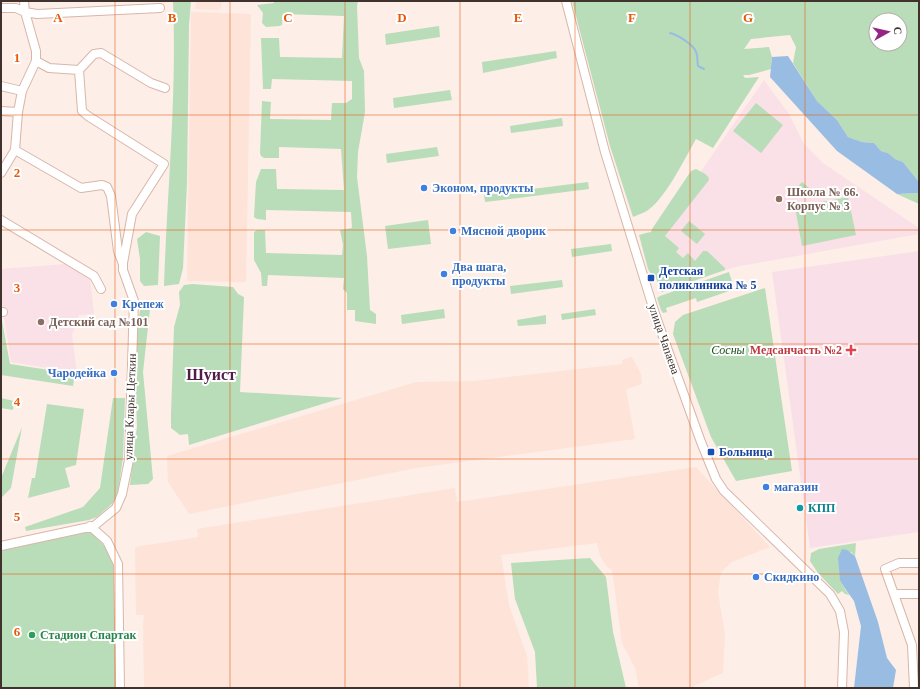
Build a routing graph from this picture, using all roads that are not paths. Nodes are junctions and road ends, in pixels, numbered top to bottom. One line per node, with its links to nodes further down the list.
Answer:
1 (24, 1): 5 (street)
2 (566, 1): 26 (street, улица Чапаева)
3 (1, 8): 5 (street)
4 (160, 8): 5 (street)
5 (25, 12): 6 (street)
6 (36, 61): 7 (street); 10 (street)
7 (79, 70): 9 (street); 17 (street)
8 (1, 86): 10 (street)
9 (165, 88)
10 (22, 91): 12 (street)
11 (1, 111): 12 (street)
12 (18, 112): 13 (street)
13 (15, 150): 14 (street); 17 (street)
14 (4, 162): 15 (street)
15 (1, 173)
16 (1, 220): 18 (street)
17 (123, 264): 19 (street, улица Клары Цеткин)
18 (101, 289)
19 (90, 526): 20 (street, улица Клары Цеткин); 25 (street)
20 (1, 546)
21 (919, 563): 22 (street)
22 (894, 594): 23 (street); 24 (street)
23 (919, 594)
24 (916, 645): 27 (street)
25 (120, 688)
26 (842, 688)
27 (914, 688)

